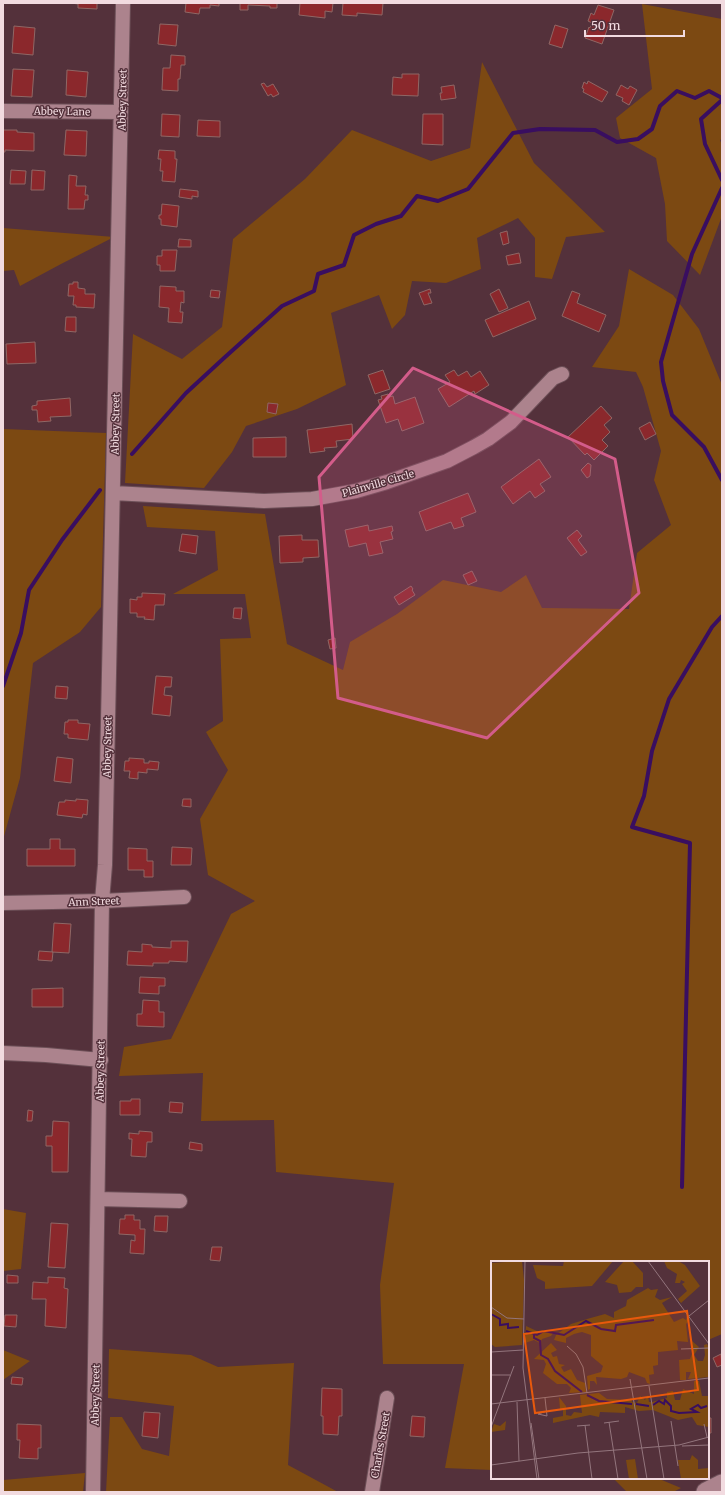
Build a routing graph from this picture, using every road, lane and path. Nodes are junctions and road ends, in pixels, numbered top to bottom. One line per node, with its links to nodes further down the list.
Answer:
1 (123, 3): 3 (street, Abbey Street)
2 (3, 110): 3 (street, Abbey Lane)
3 (121, 112): 5 (street, Abbey Street)
4 (562, 374): 5 (street, Plainville Circle)
5 (114, 493): 7 (street, Abbey Street)
6 (184, 897): 7 (street, Ann Street)
7 (102, 901): 8 (street, Ann Street); 10 (street, Abbey Street)
8 (3, 903)
9 (3, 1053): 10 (street)
10 (101, 1060): 11 (street, Abbey Street)
11 (98, 1199): 12 (street); 15 (street, Abbey Street)
12 (180, 1201)
13 (387, 1398): 16 (street, Charles Street)
14 (722, 1484): 17 (main road)
15 (93, 1492)
16 (372, 1492)
17 (706, 1492)

